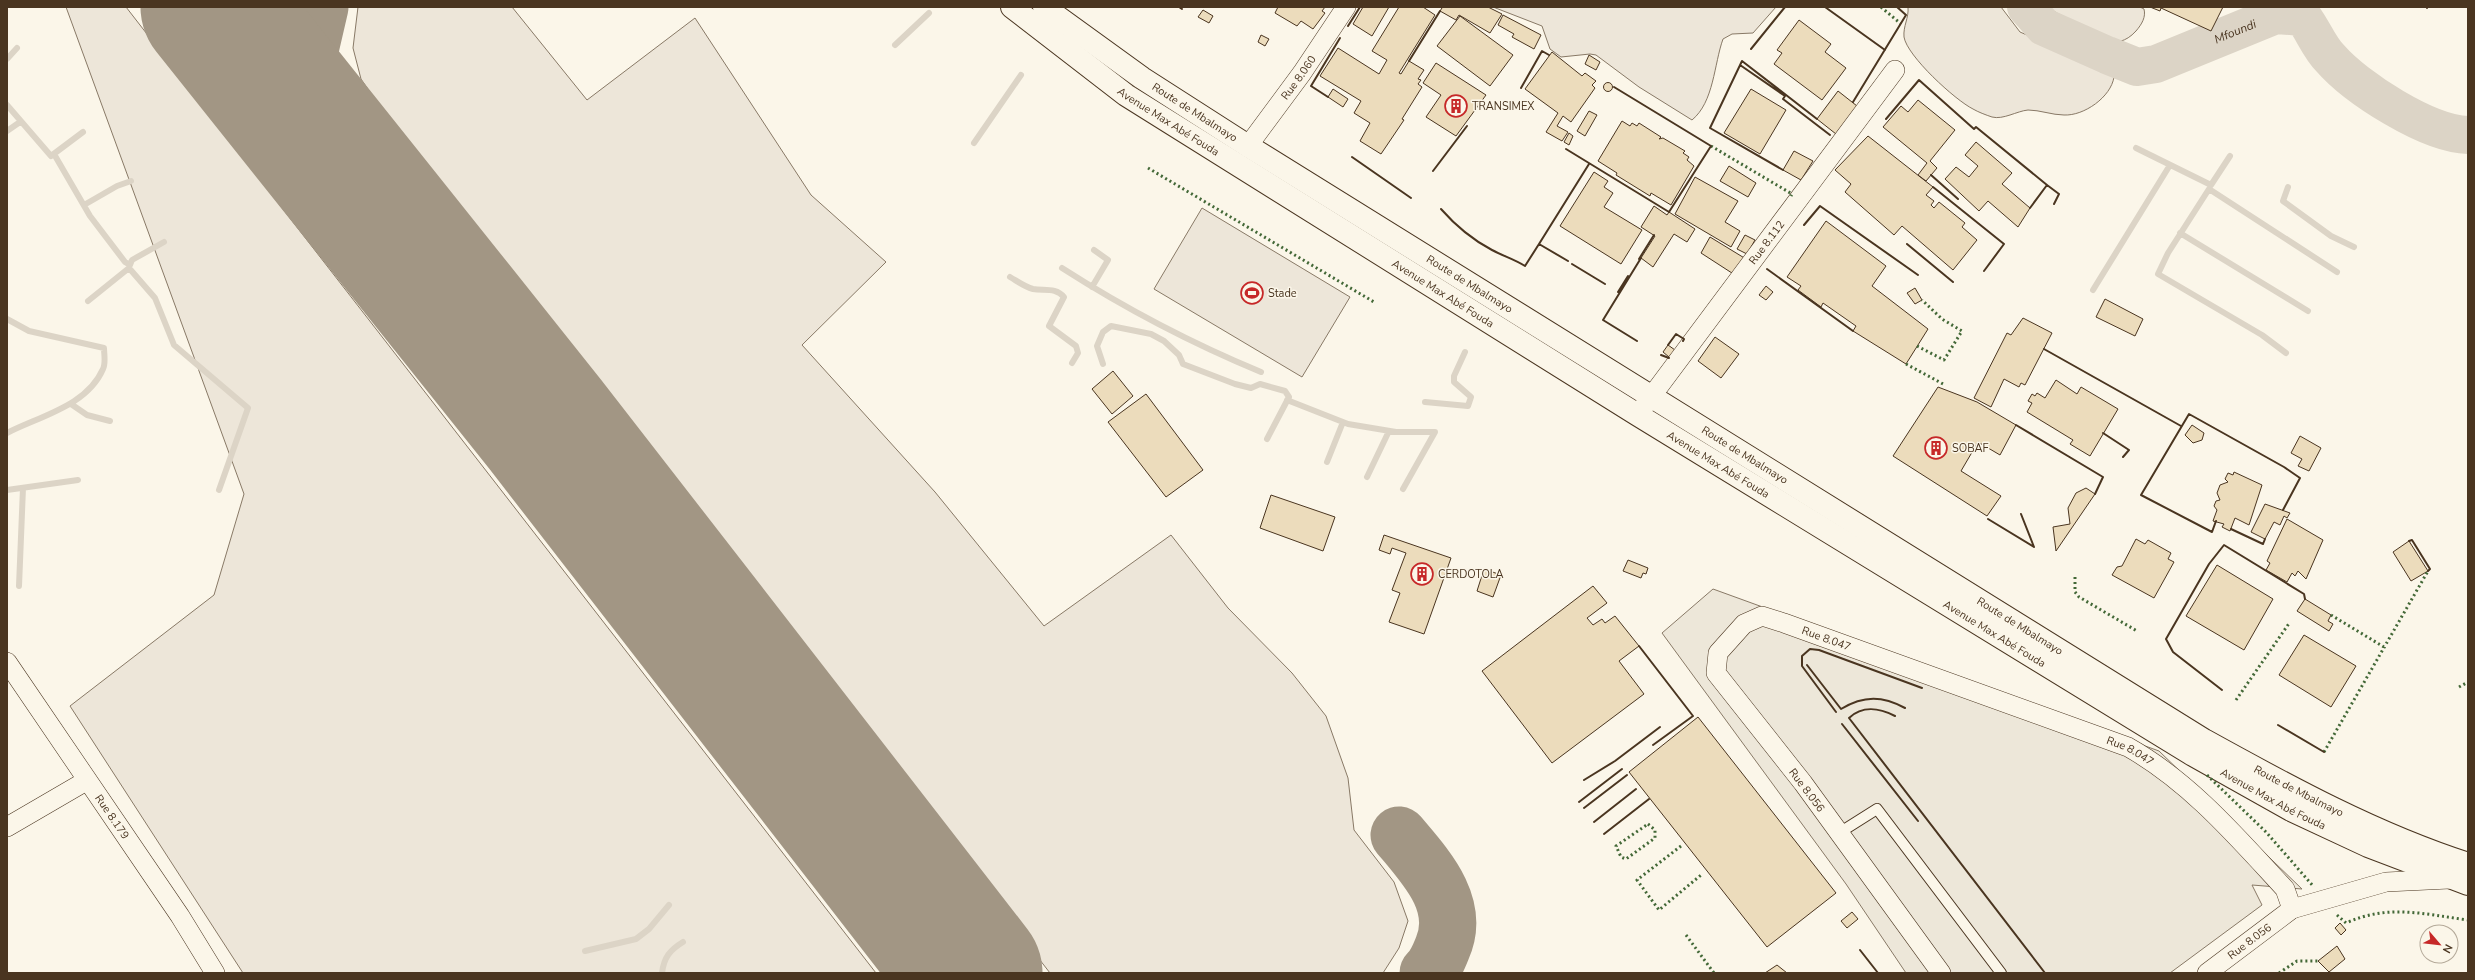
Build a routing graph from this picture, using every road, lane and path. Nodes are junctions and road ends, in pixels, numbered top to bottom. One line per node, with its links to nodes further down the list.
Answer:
1 (1012, 7): 7 (highway, Avenue Max Abé Fouda)
2 (1044, 7): 5 (highway, Route de Mbalmayo)
3 (1346, 7): 5 (street, Rue 8.060)
4 (1895, 70): 6 (street, Rue 8.112)
5 (1248, 146): 6 (highway, Route de Mbalmayo)
6 (1650, 398): 7 (street, Rue 8.112); 13 (highway, Route de Mbalmayo)
7 (1638, 415): 14 (highway, Avenue Max Abé Fouda)
8 (1762, 616): 12 (street, Rue 8.056); 15 (street, Rue 8.047)
9 (7, 662): 10 (street, Rue 8.179)
10 (86, 781): 11 (street); 16 (street, Rue 8.179)
11 (7, 827)
12 (1839, 833): 17 (street, Rue 8.056); 18 (lane)
13 (2468, 864)
14 (2459, 881): 15 (street)
15 (2292, 909): 19 (street, Rue 8.056)
16 (215, 973)
17 (1941, 973)
18 (2001, 973)
19 (2207, 973)

